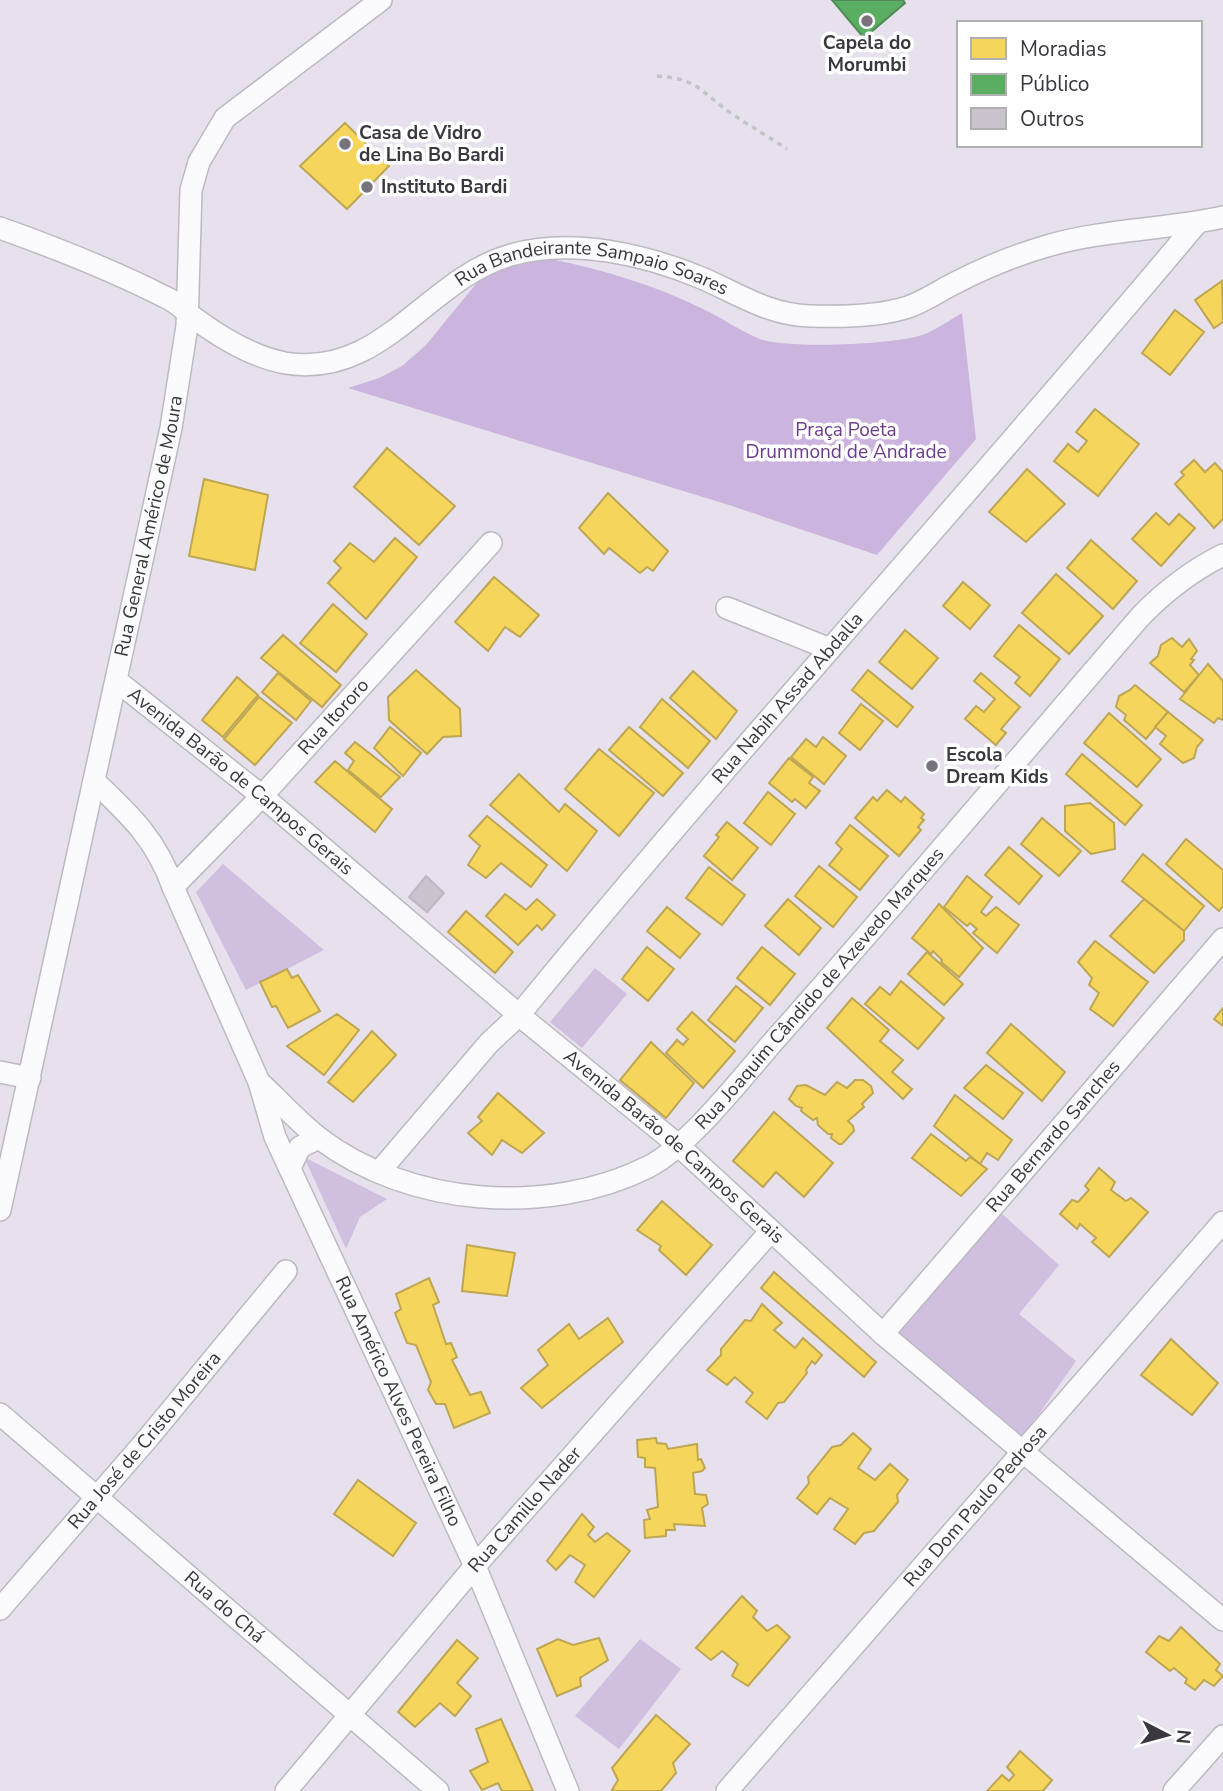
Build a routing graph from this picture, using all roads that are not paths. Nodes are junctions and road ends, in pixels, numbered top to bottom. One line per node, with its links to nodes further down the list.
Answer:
1 (381, 0): 5 (street, Rua General Américo de Moura)
2 (1223, 217): 3 (street, Rua Bandeirante Sampaio Soares)
3 (1197, 223): 5 (street, Rua Bandeirante Sampaio Soares); 9 (street, Rua Nabih Assad Abdalla)
4 (0, 228): 5 (street, Rua Bandeirante Sampaio Soares)
5 (188, 313): 10 (street, Rua General Américo de Moura)
6 (491, 543): 12 (street, Rua Itororo)
7 (1223, 555): 20 (street, Rua Joaquim Cândido de Azevedo Marques)
8 (727, 608): 9 (street)
9 (830, 649): 15 (street, Rua Nabih Assad Abdalla)
10 (117, 681): 11 (street, Rua General Américo de Moura); 12 (street, Avenida Barão de Campos Gerais)
11 (94, 781): 13 (street, Rua Joaquim Cândido de Azevedo Marques); 17 (street, Rua General Américo de Moura)
12 (261, 796): 13 (street, Rua Itororo); 15 (street, Avenida Barão de Campos Gerais)
13 (173, 887): 18 (street, Rua Joaquim Cândido de Azevedo Marques)
14 (1223, 939): 27 (street, Rua Bernardo Sanches)
15 (519, 1016): 20 (street, Avenida Barão de Campos Gerais); 22 (street, Rua Nabih Assad Abdalla)
16 (0, 1072): 17 (street)
17 (30, 1078): 23 (street, Rua General Américo de Moura)
18 (259, 1082): 19 (street, Rua Joaquim Cândido de Azevedo Marques); 21 (street, Rua Joaquim Cândido de Azevedo Marques)
19 (319, 1138): 21 (street); 22 (street, Rua Joaquim Cândido de Azevedo Marques)
20 (678, 1145): 22 (street, Rua Joaquim Cândido de Azevedo Marques); 24 (street, Avenida Barão de Campos Gerais)
21 (290, 1168): 31 (street, Rua Américo Alves Pereira Filho)
22 (379, 1172)
23 (0, 1210)
24 (770, 1232): 27 (street, Avenida Barão de Campos Gerais); 31 (street, Rua Camillo Nader)
25 (1220, 1233): 29 (street, Rua Dom Paulo Pedrosa)
26 (286, 1271): 30 (street, Rua José de Cristo Moreira)
27 (883, 1334): 29 (street, Avenida Barão de Campos Gerais)
28 (0, 1414): 30 (street, Rua do Chá)
29 (1023, 1453): 33 (street, Avenida Barão de Campos Gerais); 39 (street, Rua Dom Paulo Pedrosa)
30 (97, 1497): 32 (street, Rua José de Cristo Moreira); 34 (street, Rua do Chá)
31 (475, 1566): 34 (street, Rua Camillo Nader); 38 (street, Rua Américo Alves Pereira Filho)
32 (0, 1609)
33 (1223, 1620)
34 (350, 1717): 36 (street, Rua Camillo Nader); 37 (street, Rua do Chá)
35 (1223, 1737): 40 (street)
36 (286, 1791)
37 (438, 1791)
38 (568, 1791)
39 (727, 1791)
40 (1174, 1791)

